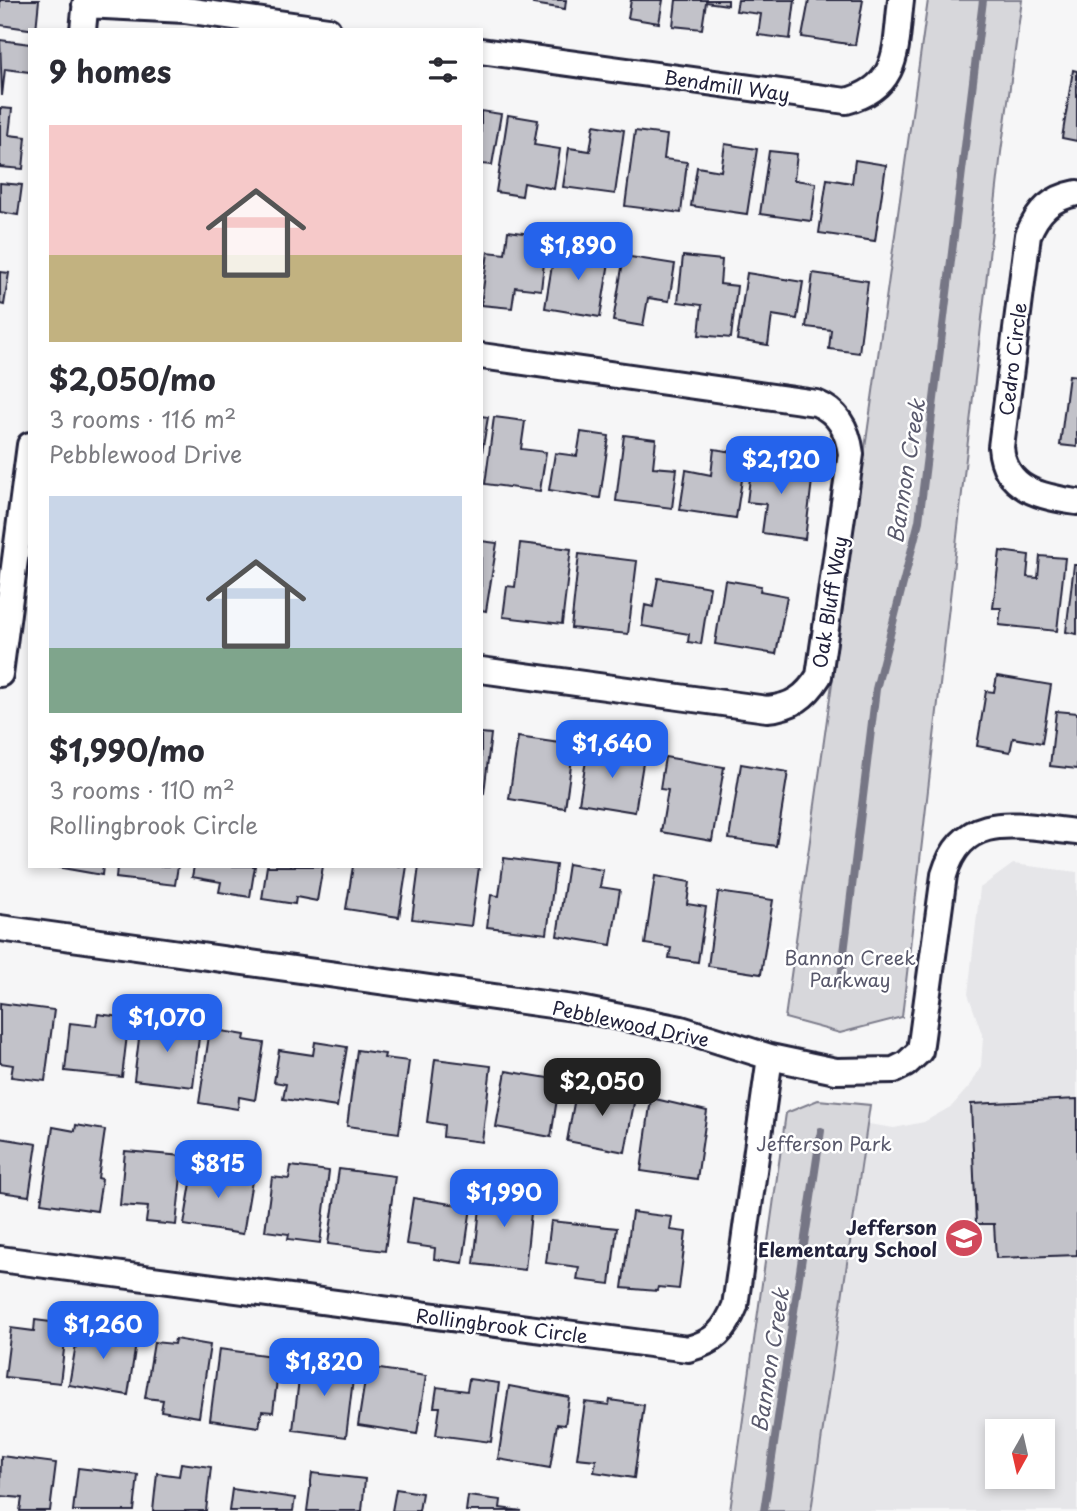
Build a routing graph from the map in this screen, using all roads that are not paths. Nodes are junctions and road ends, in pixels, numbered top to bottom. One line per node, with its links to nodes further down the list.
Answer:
1 (901, 0): 5 (street, Bendmill Way)
2 (86, 3): 3 (street); 4 (street)
3 (83, 28)
4 (314, 28)
5 (483, 51)
6 (1077, 193): 9 (street, Cedro Circle)
7 (483, 356): 11 (street, Oak Bluff Way)
8 (28, 474): 10 (street)
9 (1077, 502)
10 (19, 606): 12 (street)
11 (483, 670)
12 (0, 674)
13 (1077, 832): 15 (street, Pebblewood Drive)
14 (0, 928): 15 (street, Pebblewood Drive)
15 (769, 1058): 16 (street, Rollingbrook Circle)
16 (0, 1259)

